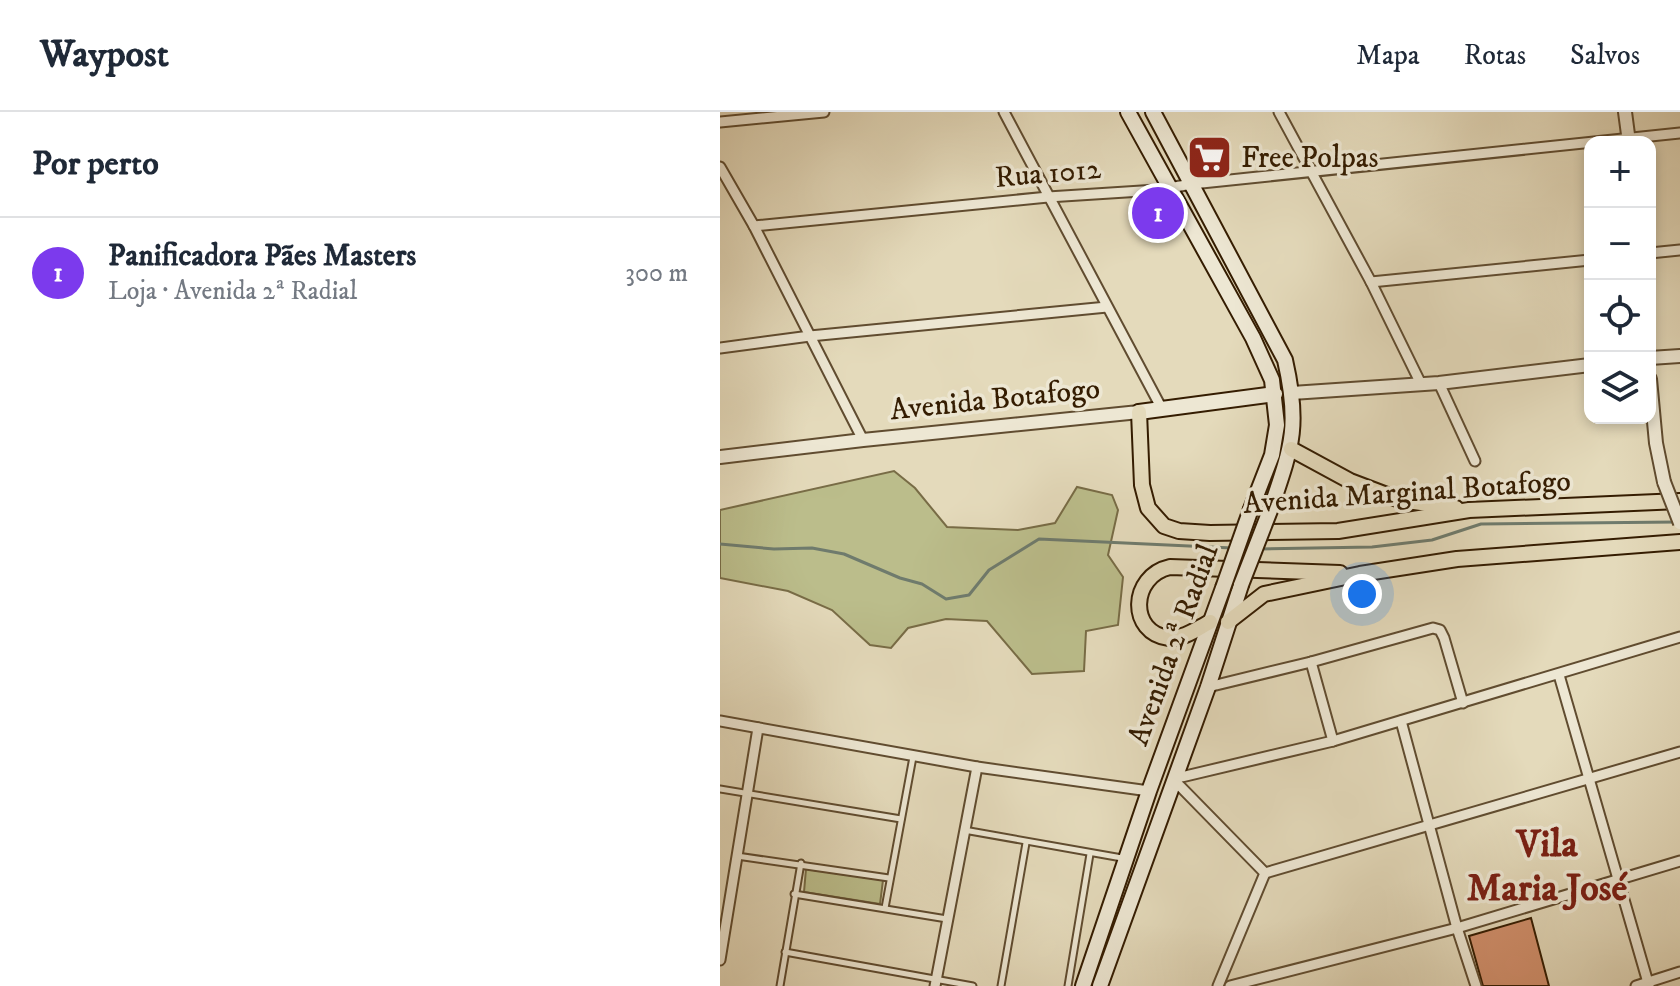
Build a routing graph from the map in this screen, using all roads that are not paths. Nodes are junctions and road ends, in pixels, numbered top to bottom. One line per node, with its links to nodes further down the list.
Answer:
1 (824, 112): 7 (street)
2 (1004, 112): 16 (street)
3 (1128, 112): 15 (main road, Avenida 2ª Radial)
4 (1153, 112): 14 (main road, Avenida 2ª Radial)
5 (1279, 112): 13 (street)
6 (1625, 112): 9 (street)
7 (720, 122)
8 (1680, 133): 10 (street, Rua 1012)
9 (1628, 136)
10 (1656, 136)
11 (1584, 145): 13 (street, Rua 1012)
12 (720, 167): 18 (street)
13 (1314, 173): 14 (street, Rua 1012); 22 (street)
14 (1192, 184): 15 (street, Rua 1012); 17 (main road); 31 (main road, Avenida 2ª Radial)
15 (1169, 188): 16 (street, Rua 1012); 17 (main road, Avenida 2ª Radial)
16 (1048, 197): 18 (street, Rua 1012); 23 (street)
17 (1185, 215): 32 (main road, Avenida 2ª Radial)
18 (754, 226): 24 (street)
19 (1680, 250): 20 (street)
20 (1656, 252)
21 (1584, 261): 22 (street)
22 (1371, 282): 30 (street)
23 (1107, 307): 24 (street); 33 (street)
24 (810, 336): 25 (street); 36 (street)
25 (720, 348)
26 (1680, 356): 27 (street)
27 (1656, 358)
28 (1584, 366): 29 (street)
29 (1439, 383): 30 (street); 39 (street)
30 (1421, 384): 31 (street)
31 (1292, 393): 37 (main road, Avenida 2ª Radial)
32 (1275, 394): 33 (main road, Avenida Botafogo); 45 (main road, Avenida 2ª Radial, bridge)
33 (1162, 409): 34 (main road, Avenida Botafogo)
34 (1139, 412): 36 (street, Avenida Botafogo); 41 (main road, Avenida Marginal Botafogo)
35 (1654, 424): 42 (street, bridge)
36 (863, 440): 38 (street, Avenida Botafogo)
37 (1291, 449): 41 (main road); 46 (main road, Avenida 2ª Radial, bridge)
38 (720, 457)
39 (1475, 461)
40 (1680, 501): 41 (main road, Avenida Marginal Botafogo)
41 (1469, 510)
42 (1680, 523)
43 (1680, 542): 44 (main road)
44 (1360, 574): 45 (main road); 46 (main road)
45 (1210, 622): 55 (main road, Avenida 2ª Radial)
46 (1228, 622): 50 (main road, Avenida 2ª Radial)
47 (1680, 637): 49 (street)
48 (1311, 662): 50 (street); 51 (street); 56 (street)
49 (1559, 675): 51 (street); 60 (street)
50 (1208, 687): 61 (main road, Avenida 2ª Radial)
51 (1463, 703): 53 (street)
52 (720, 721): 54 (street)
53 (1401, 721): 56 (street); 66 (street)
54 (758, 728): 58 (street); 64 (street)
55 (1172, 728): 61 (main road); 63 (main road, Avenida 2ª Radial)
56 (1333, 741): 61 (street)
57 (1680, 752): 60 (street)
58 (913, 756): 59 (street); 65 (lane)
59 (977, 767): 63 (street); 67 (street)
60 (1590, 778): 66 (street); 76 (street)
61 (1173, 779): 74 (street); 92 (main road, Avenida 2ª Radial)
62 (720, 789): 64 (lane)
63 (1149, 791): 71 (main road, Avenida 2ª Radial)
64 (747, 794): 65 (lane); 70 (street)
65 (901, 819): 75 (lane)
66 (1429, 826): 74 (street); 80 (street)
67 (964, 830): 68 (lane); 79 (street)
68 (1026, 843): 69 (lane); 89 (lane)
69 (1090, 854): 71 (lane); 90 (lane)
70 (737, 856): 73 (lane); 81 (street)
71 (1127, 859): 91 (main road, Avenida 2ª Radial)
72 (1680, 861): 76 (street)
73 (801, 863): 75 (lane); 77 (lane)
74 (1265, 873): 93 (street)
75 (889, 878): 78 (lane)
76 (1617, 878): 80 (street); 86 (street)
77 (794, 894): 78 (lane); 82 (lane)
78 (885, 908): 79 (lane)
79 (948, 919): 85 (street)
80 (1457, 928): 94 (street); 95 (street)
81 (721, 946): 83 (street)
82 (785, 952): 85 (lane); 87 (lane)
83 (720, 960)
84 (1680, 972): 86 (street)
85 (936, 983): 88 (lane)
86 (1648, 984): 96 (street)
87 (780, 986)
88 (973, 986)
89 (1001, 986)
90 (1068, 986)
91 (1083, 986)
92 (1100, 986)
93 (1218, 986)
94 (1230, 986)
95 (1476, 986)
96 (1636, 986)

